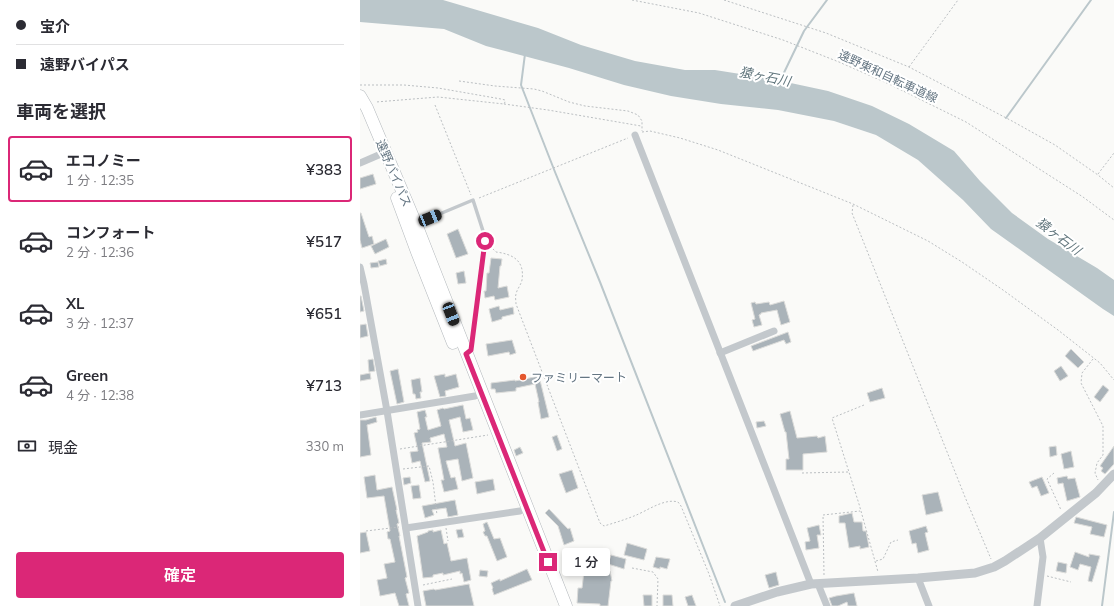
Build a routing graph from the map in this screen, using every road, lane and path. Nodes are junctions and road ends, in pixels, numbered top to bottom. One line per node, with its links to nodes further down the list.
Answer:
1 (632, 0): 19 (path, 遠野東和自転車道線)
2 (724, 0): 4 (path)
3 (958, 0): 4 (path)
4 (909, 67): 15 (path)
5 (459, 81): 10 (path)
6 (360, 85): 8 (path)
7 (361, 99): 8 (path); 13 (highway, 遠野バイパス); 20 (highway, 遠野バイパス)
8 (504, 104): 10 (path)
9 (435, 105): 17 (path)
10 (642, 126): 18 (path)
11 (635, 136): 17 (path); 24 (street)
12 (1114, 153): 15 (path)
13 (381, 154): 14 (street); 28 (highway, 遠野バイパス)
14 (360, 163)
15 (1098, 175): 16 (path)
16 (1114, 188)
17 (473, 200): 20 (lane); 21 (lane)
18 (853, 204): 26 (path); 50 (path)
19 (1114, 220)
20 (416, 224): 25 (highway, 遠野バイパス)
21 (485, 241): 25 (lane); 63 (path)
22 (360, 267): 30 (street)
23 (774, 331): 24 (street)
24 (720, 353): 57 (street)
25 (466, 354): 61 (highway, 遠野バイパス)
26 (1093, 358): 27 (path); 39 (path)
27 (1114, 380)
28 (474, 396): 30 (street); 32 (highway, 遠野バイパス)
29 (864, 405): 35 (path)
30 (387, 411): 31 (street); 33 (street)
31 (360, 415)
32 (490, 435): 33 (path); 40 (highway, 遠野バイパス)
33 (393, 450): 34 (street)
34 (396, 470): 43 (path); 44 (street)
35 (849, 472): 36 (path); 49 (path)
36 (802, 473)
37 (1054, 473): 42 (path)
38 (1114, 474): 39 (street)
39 (1102, 488): 42 (street)
40 (520, 511): 43 (street); 60 (highway, 遠野バイパス)
41 (860, 511): 57 (path)
42 (1065, 518): 46 (street)
43 (442, 522): 44 (street); 48 (path)
44 (406, 527): 45 (path); 58 (street)
45 (366, 531)
46 (1040, 538): 50 (street); 52 (street)
47 (898, 540): 49 (path)
48 (448, 541)
49 (875, 561): 55 (path)
50 (994, 567): 53 (street)
51 (632, 568): 62 (path)
52 (1041, 574): 56 (path); 67 (street)
53 (918, 578): 55 (street); 66 (street)
54 (452, 579): 58 (path)
55 (880, 580): 57 (street)
56 (1072, 582)
57 (818, 584): 64 (street); 65 (street)
58 (415, 586): 59 (street)
59 (418, 606)
60 (557, 606)
61 (566, 606)
62 (657, 606)
63 (720, 606)
64 (735, 606)
65 (827, 606)
66 (929, 606)
67 (1038, 606)

